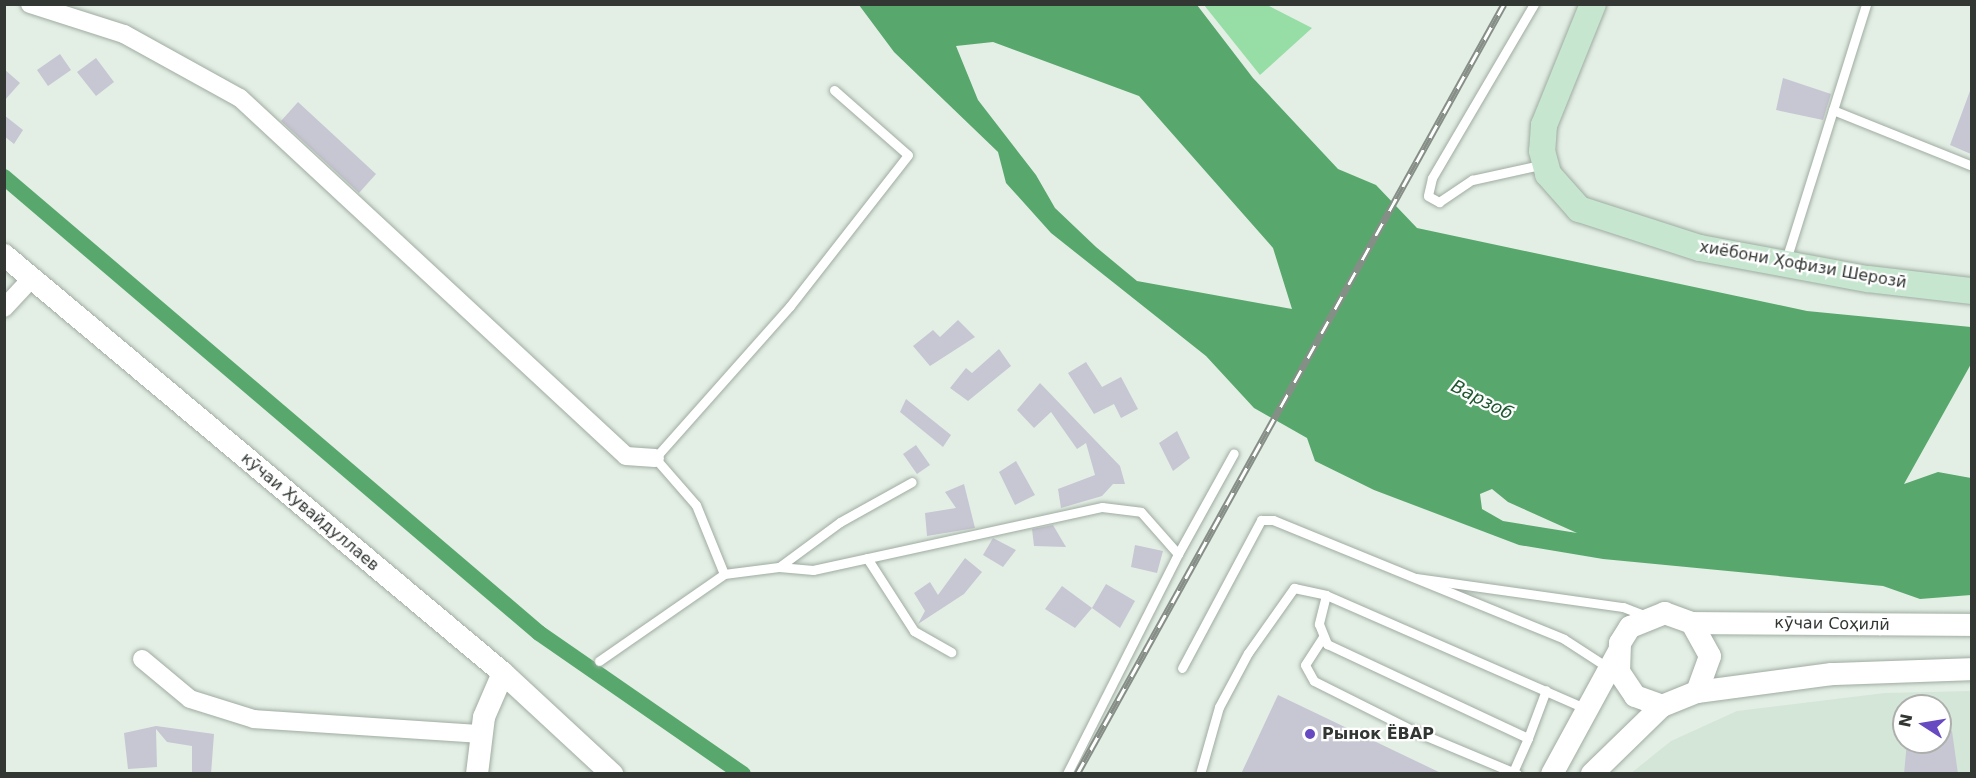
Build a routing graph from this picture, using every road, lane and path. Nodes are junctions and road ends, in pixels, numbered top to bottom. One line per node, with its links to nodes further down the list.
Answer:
1 (30, 4): 15 (street)
2 (1534, 4): 7 (lane)
3 (1593, 4): 7 (main road, хиёбони Ҳофизи Шерозӣ)
4 (1866, 4): 6 (lane)
5 (834, 90): 15 (lane)
6 (1833, 110): 8 (lane); 10 (lane)
7 (1545, 164): 10 (main road, хиёбони Ҳофизи Шерозӣ)
8 (1971, 166)
9 (4, 255): 11 (street, кӯчаи Хувайдуллаев)
10 (1785, 265): 12 (main road, хиёбони Ҳофизи Шерозӣ)
11 (31, 279): 13 (street); 33 (street, кӯчаи Хувайдуллаев)
12 (1971, 291)
13 (4, 308)
14 (1234, 453): 17 (lane)
15 (655, 458): 20 (lane)
16 (912, 482): 19 (lane)
17 (1178, 554): 18 (lane); 43 (lane)
18 (867, 558): 19 (lane); 27 (lane)
19 (778, 567): 20 (lane)
20 (724, 574): 30 (lane)
21 (1407, 577): 23 (lane); 29 (lane); 31 (lane)
22 (1326, 595): 26 (lane); 34 (lane); 44 (lane)
23 (1646, 616): 24 (street, кӯчаи Соҳилӣ); 29 (street)
24 (1692, 623): 25 (street, кӯчаи Соҳилӣ); 35 (street)
25 (1971, 625)
26 (1323, 637): 39 (lane); 40 (lane)
27 (951, 651)
28 (142, 659): 38 (street)
29 (1613, 660): 36 (street); 37 (street)
30 (599, 661)
31 (1182, 668)
32 (1971, 669): 35 (street)
33 (503, 673): 38 (street); 42 (street, кӯчаи Хувайдуллаев)
34 (1546, 690): 37 (lane); 39 (lane)
35 (1697, 692): 36 (street)
36 (1662, 706): 46 (street)
37 (1585, 708): 45 (street)
38 (481, 734): 41 (street)
39 (1528, 738): 40 (lane)
40 (1515, 773)
41 (477, 774)
42 (612, 774)
43 (1067, 774)
44 (1200, 774)
45 (1552, 774)
46 (1592, 774)

